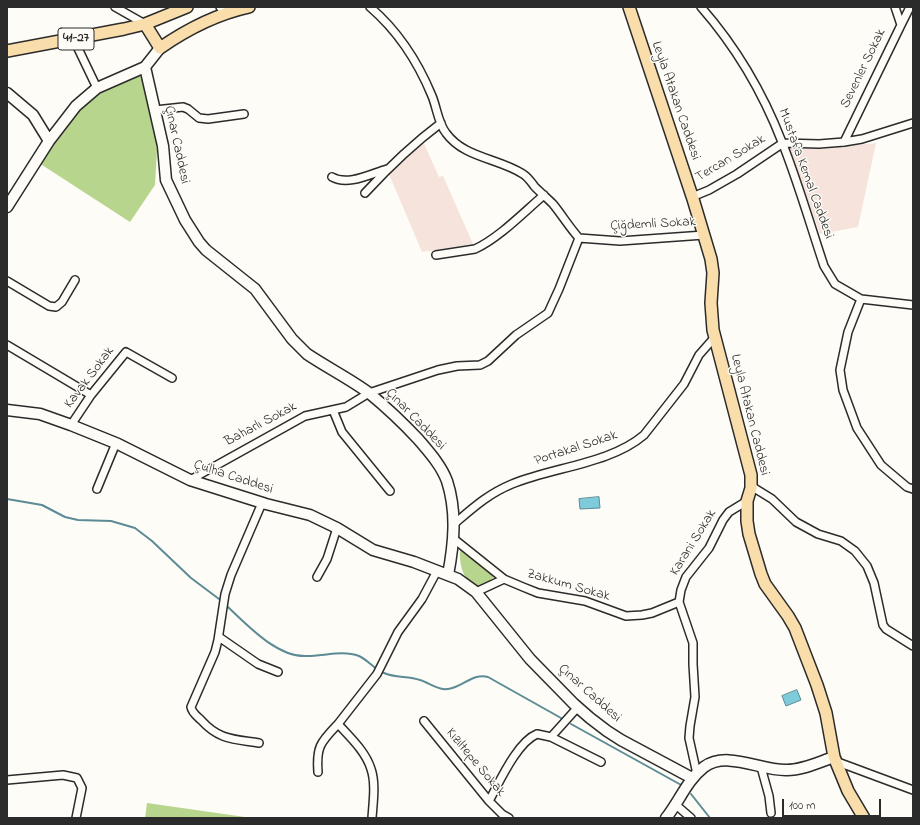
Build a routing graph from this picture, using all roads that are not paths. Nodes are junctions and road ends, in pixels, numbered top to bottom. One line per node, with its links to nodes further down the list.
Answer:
1 (114, 7): 10 (street)
2 (249, 7): 9 (main road)
3 (370, 7): 20 (street)
4 (629, 7): 29 (main road, Leyla Atakan Caddesi)
5 (701, 7): 24 (street, Mustafa Kemal Caddesi)
6 (895, 7): 11 (street, Sevenler Sokak)
7 (910, 7): 11 (street)
8 (183, 8): 10 (main road, 41-27)
9 (223, 10): 13 (main road)
10 (145, 24): 12 (main road, 41-27); 13 (main road)
11 (901, 25): 23 (street, Sevenler Sokak)
12 (74, 40): 14 (main road, 41-27); 16 (street)
13 (160, 48): 15 (street)
14 (7, 51)
15 (145, 67): 16 (street); 18 (street, Çınar Caddesi)
16 (97, 88): 22 (street)
17 (7, 93): 22 (street)
18 (155, 110): 19 (street); 41 (street, Çınar Caddesi)
19 (244, 114)
20 (441, 123): 25 (street); 28 (street)
21 (913, 123): 23 (street)
22 (49, 141): 30 (street)
23 (844, 142): 24 (street)
24 (782, 143): 29 (street, Tercan Sokak); 36 (street, Mustafa Kemal Caddesi)
25 (387, 169): 26 (street); 27 (street)
26 (332, 177)
27 (365, 193)
28 (544, 195): 32 (street); 33 (street)
29 (692, 197): 31 (main road, Leyla Atakan Caddesi)
30 (7, 207)
31 (704, 235): 32 (street, Çiğdemli Sokak); 38 (main road, Leyla Atakan Caddesi)
32 (579, 238): 41 (street, Baharlı Sokak)
33 (436, 255)
34 (75, 280): 35 (street)
35 (7, 281)
36 (861, 299): 37 (street, Mustafa Kemal Caddesi); 49 (street)
37 (913, 305)
38 (714, 338): 48 (main road, Leyla Atakan Caddesi); 54 (street, Portakal Sokak)
39 (7, 344): 42 (street)
40 (172, 378): 42 (street, Kavak Sokak)
41 (369, 394): 44 (street, Baharlı Sokak); 54 (street, Çınar Caddesi)
42 (91, 395): 45 (street, Kavak Sokak)
43 (7, 410): 45 (street, Çulha Caddesi)
44 (332, 410): 47 (street, Baharlı Sokak); 51 (street)
45 (71, 425): 46 (street, Çulha Caddesi)
46 (116, 444): 47 (street, Çulha Caddesi); 50 (street)
47 (190, 480): 53 (street, Çulha Caddesi)
48 (751, 486): 52 (main road, Leyla Atakan Caddesi); 64 (street)
49 (913, 488)
50 (97, 489)
51 (390, 491)
52 (747, 501): 62 (street, Karani Sokak); 71 (main road, Leyla Atakan Caddesi)
53 (262, 503): 55 (street, Çulha Caddesi); 63 (street)
54 (454, 524): 56 (street, Çınar Caddesi)
55 (337, 528): 57 (street, Çulha Caddesi); 59 (street)
56 (454, 540): 58 (street, Çınar Caddesi); 60 (street)
57 (437, 571): 58 (street, Çulha Caddesi); 68 (street)
58 (448, 574): 61 (street, Çınar Caddesi)
59 (317, 578)
60 (504, 579): 61 (street, Zakkum Sokak); 62 (street, Zakkum Sokak)
61 (476, 592): 66 (street, Çınar Caddesi)
62 (679, 602): 75 (street)
63 (219, 637): 65 (street); 70 (street)
64 (913, 646)
65 (278, 672)
66 (578, 707): 69 (street); 75 (street, Çınar Caddesi)
67 (424, 721): 78 (street, Kızıltepe Sokak)
68 (338, 724): 74 (street); 82 (street)
69 (551, 737): 72 (street); 78 (street)
70 (259, 743)
71 (835, 759): 73 (street); 77 (street); 86 (main road, Leyla Atakan Caddesi)
72 (601, 762)
73 (761, 767): 75 (street); 80 (street)
74 (318, 772)
75 (694, 776): 79 (street)
76 (7, 780): 81 (street)
77 (913, 790)
78 (489, 801): 83 (street, Kızıltepe Sokak)
79 (676, 805): 84 (street); 85 (street)
80 (771, 813)
81 (76, 818)
82 (372, 818)
83 (509, 818)
84 (666, 818)
85 (691, 818)
86 (864, 818)

